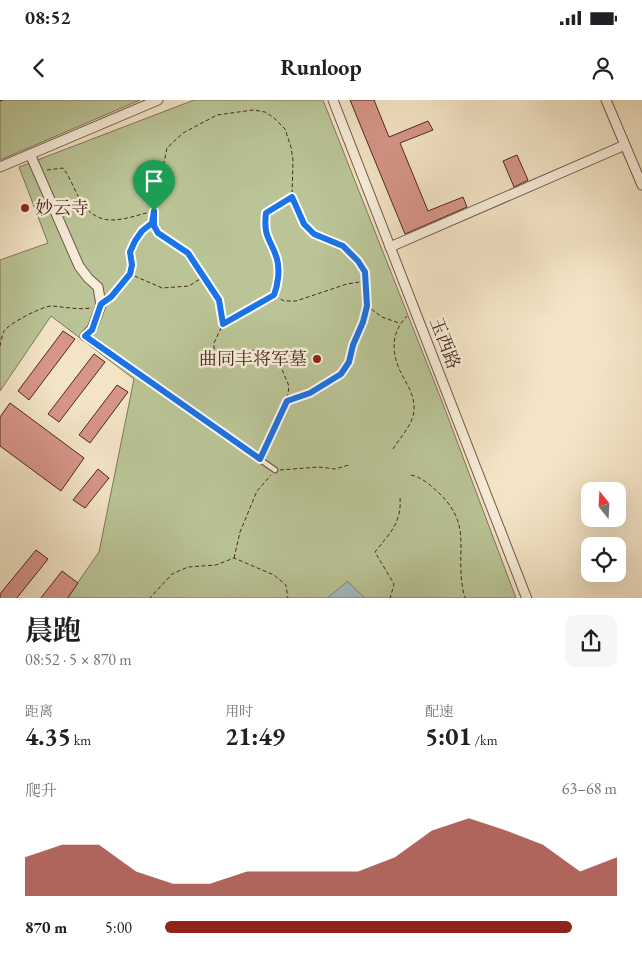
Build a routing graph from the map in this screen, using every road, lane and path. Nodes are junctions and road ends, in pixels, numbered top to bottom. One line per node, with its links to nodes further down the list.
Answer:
1 (158, 100): 5 (street)
2 (333, 100): 11 (street, 玉西路)
3 (606, 100): 4 (street)
4 (625, 145): 8 (street); 11 (street)
5 (30, 154): 6 (street); 7 (street)
6 (0, 167)
7 (37, 171): 10 (path); 16 (street)
8 (642, 185)
9 (292, 197): 10 (path); 14 (path); 15 (path)
10 (154, 211): 12 (path); 13 (path)
11 (390, 247): 18 (street, 玉西路)
12 (130, 274): 13 (path); 16 (path)
13 (203, 277): 20 (path)
14 (366, 281): 15 (path); 17 (path)
15 (274, 295): 20 (path)
16 (101, 304): 22 (path); 23 (street)
17 (367, 306): 19 (path); 25 (path)
18 (414, 309): 19 (path); 37 (street, 玉西路)
19 (399, 323): 26 (path)
20 (223, 324): 25 (path)
21 (0, 329): 22 (path)
22 (4, 331): 24 (path)
23 (85, 336): 27 (lane)
24 (0, 346)
25 (287, 401): 27 (path)
26 (393, 450)
27 (260, 459): 29 (lane)
28 (349, 465): 29 (path)
29 (275, 470): 32 (path)
30 (410, 475): 36 (path)
31 (400, 498): 35 (path)
32 (234, 558): 33 (path); 34 (path)
33 (149, 598)
34 (288, 598)
35 (390, 598)
36 (466, 598)
37 (527, 598)

